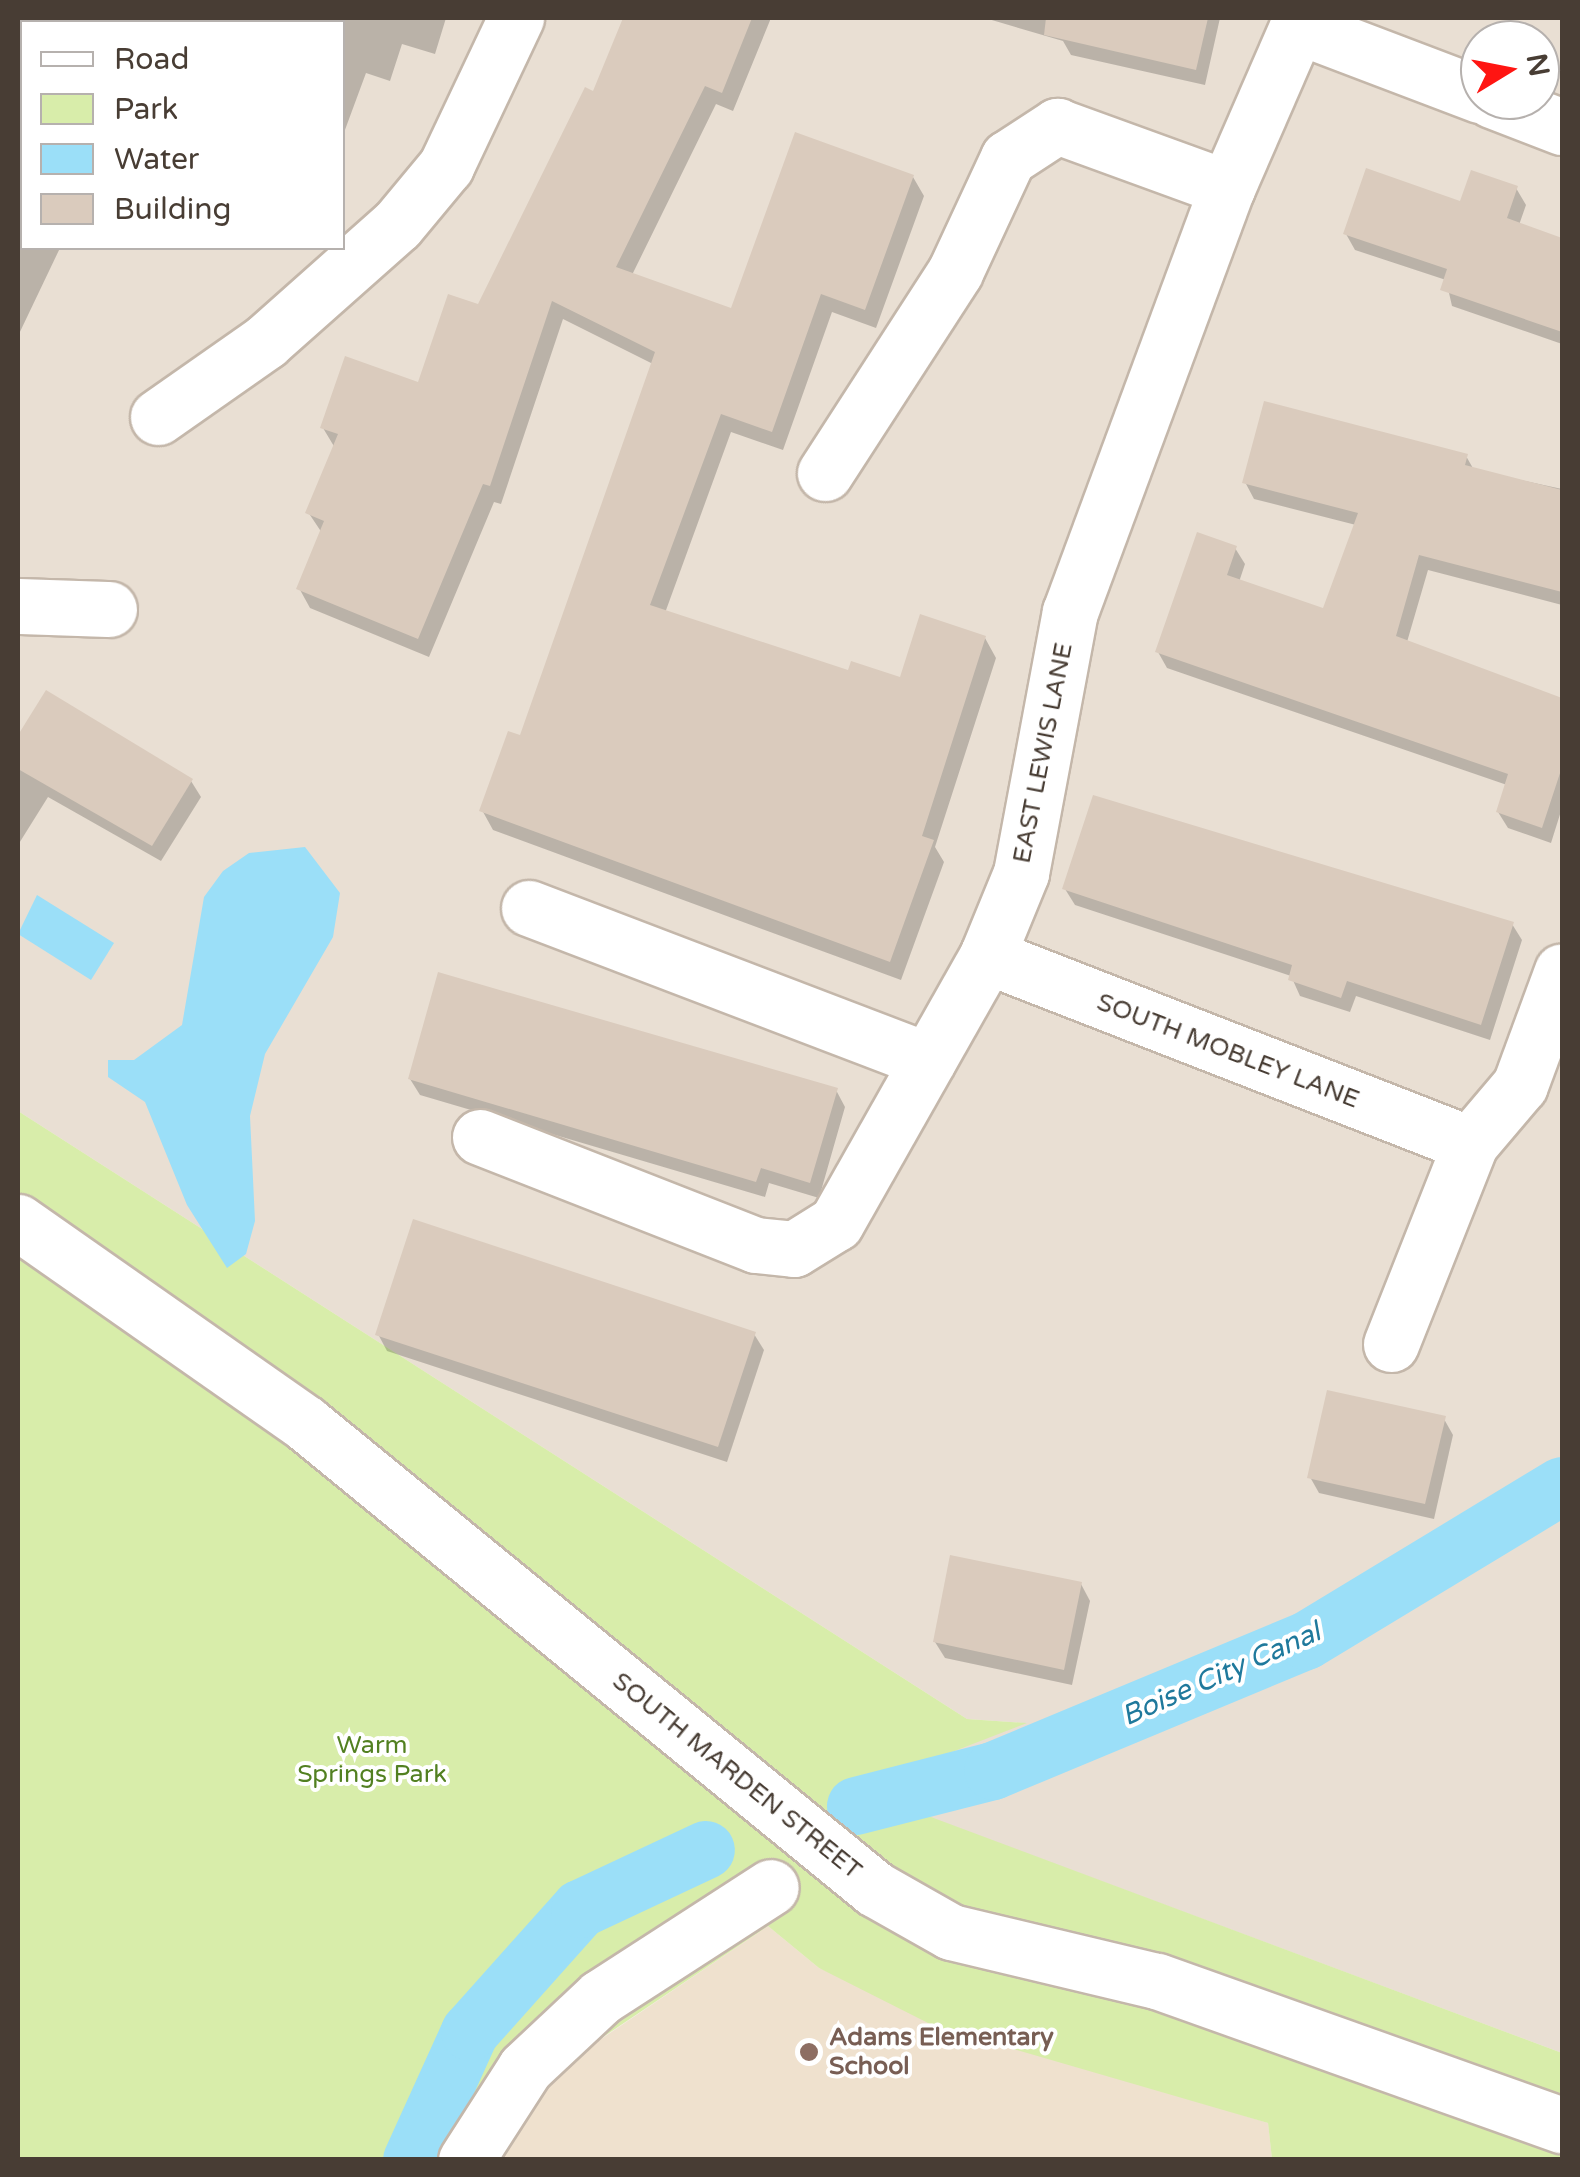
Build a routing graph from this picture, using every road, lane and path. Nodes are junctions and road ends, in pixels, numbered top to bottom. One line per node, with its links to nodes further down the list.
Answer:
1 (516, 18): 5 (street)
2 (1300, 22): 3 (street); 4 (street, EAST LEWIS LANE)
3 (1460, 88)
4 (1227, 188): 6 (street); 10 (street, EAST LEWIS LANE)
5 (158, 417)
6 (825, 472)
7 (18, 606): 8 (street)
8 (109, 610)
9 (530, 908): 12 (street)
10 (987, 956): 12 (street, EAST LEWIS LANE); 14 (street, SOUTH MOBLEY LANE)
11 (1562, 971): 14 (street)
12 (928, 1060): 13 (street, EAST LEWIS LANE)
13 (480, 1138)
14 (1470, 1144): 16 (street)
15 (18, 1222): 18 (street, SOUTH MARDEN STREET)
16 (1391, 1344)
17 (771, 1887): 19 (street)
18 (1562, 2125)
19 (466, 2160)

